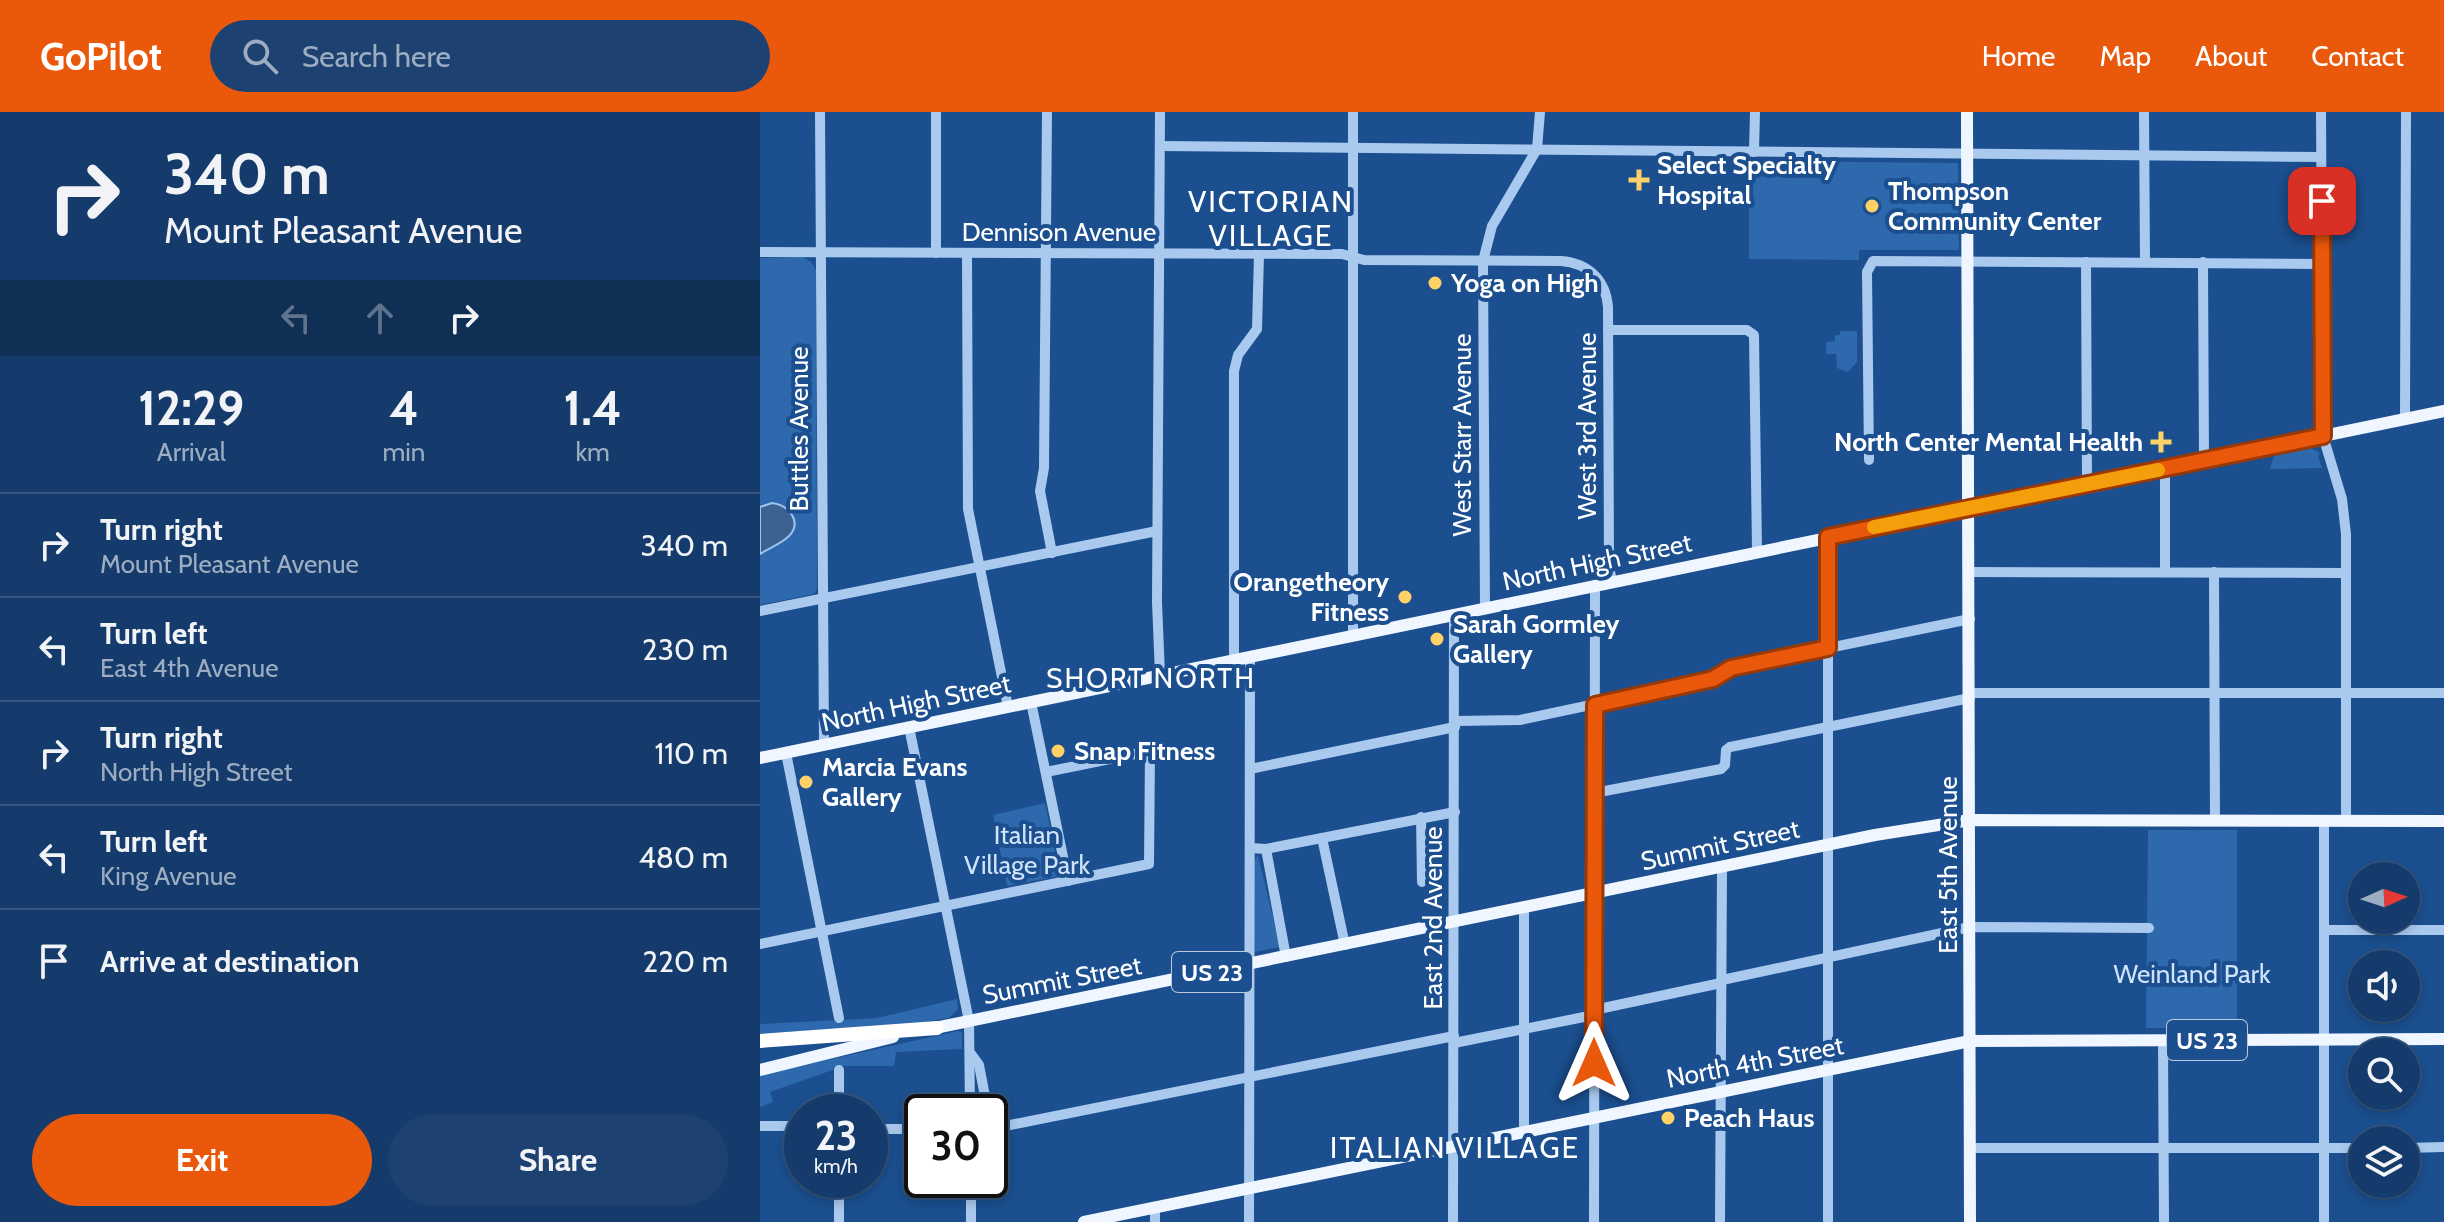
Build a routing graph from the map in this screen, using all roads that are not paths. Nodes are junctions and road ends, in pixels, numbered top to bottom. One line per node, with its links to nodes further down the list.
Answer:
1 (820, 112): 20 (street, Buttles Avenue)
2 (936, 112): 21 (street)
3 (1047, 112): 23 (street)
4 (1160, 112): 12 (street)
5 (1353, 112): 13 (street)
6 (1540, 112): 14 (street)
7 (1755, 112): 15 (street)
8 (1967, 112): 16 (main road, East 5th Avenue)
9 (2144, 112): 17 (street)
10 (2321, 112): 18 (street)
11 (2406, 112): 36 (street)
12 (1160, 146): 13 (street); 25 (street)
13 (1353, 148): 14 (street); 26 (street)
14 (1537, 149): 15 (street); 28 (street)
15 (1754, 152): 16 (street)
16 (1967, 154): 17 (street); 27 (main road, East 5th Avenue)
17 (2144, 155): 18 (street); 30 (street)
18 (2321, 157): 32 (street)
19 (760, 252): 20 (street, Dennison Avenue)
20 (821, 253): 21 (street, Dennison Avenue); 54 (street, Buttles Avenue)
21 (936, 253): 22 (street, Dennison Avenue)
22 (967, 254): 23 (street, Dennison Avenue); 47 (street)
23 (1046, 254): 25 (street, Dennison Avenue); 46 (street)
24 (1259, 254): 25 (street, Dennison Avenue); 26 (street, Dennison Avenue); 62 (street)
25 (1159, 255): 43 (street)
26 (1354, 256): 28 (street, Dennison Avenue); 59 (street)
27 (1968, 260): 29 (street); 38 (street); 42 (main road, East 5th Avenue)
28 (1483, 261): 33 (street, Dennison Avenue); 55 (street, West Starr Avenue)
29 (2086, 262): 30 (street); 41 (street)
30 (2145, 262): 31 (street)
31 (2203, 262): 32 (street); 39 (street)
32 (2322, 264): 37 (street)
33 (1594, 274): 34 (street, West 3rd Avenue)
34 (1608, 330): 45 (street); 52 (street, West 3rd Avenue)
35 (2444, 411): 36 (main road, North High Street)
36 (2405, 419): 37 (main road, North High Street)
37 (2323, 436): 39 (main road, North High Street); 51 (street)
38 (1869, 460)
39 (2204, 460): 40 (main road, North High Street)
40 (2165, 468): 41 (main road, North High Street); 49 (street)
41 (2087, 485): 42 (main road, North High Street)
42 (1969, 508): 44 (main road, North High Street); 48 (main road, East 5th Avenue)
43 (1157, 531): 46 (street); 63 (street)
44 (1828, 537): 45 (main road, North High Street); 60 (street)
45 (1757, 551): 52 (main road, North High Street)
46 (1052, 553): 47 (street)
47 (980, 568): 54 (street); 70 (street)
48 (1969, 572): 49 (street); 58 (main road, East 5th Avenue)
49 (2165, 572): 50 (street)
50 (2214, 572): 51 (street); 64 (street)
51 (2346, 573): 65 (street)
52 (1612, 582): 53 (main road, North High Street)
53 (1595, 585): 55 (main road, North High Street); 69 (street)
54 (822, 599): 56 (street); 74 (street, Buttles Avenue)
55 (1485, 608): 57 (main road, North High Street)
56 (760, 611)
57 (1454, 614): 59 (main road, North High Street); 71 (street, East 2nd Avenue)
58 (1970, 619): 60 (street); 67 (main road, East 5th Avenue)
59 (1353, 635): 61 (main road, North High Street)
60 (1828, 648): 69 (street); 73 (street)
61 (1250, 657): 62 (main road, North High Street); 77 (street)
62 (1234, 660): 63 (main road, North High Street)
63 (1160, 675): 68 (main road, North High Street)
64 (2214, 693): 65 (street); 67 (street); 83 (street)
65 (2346, 693): 66 (street); 85 (street)
66 (2444, 693)
67 (1970, 695): 73 (street); 82 (main road, East 5th Avenue)
68 (1031, 702): 70 (main road, North High Street); 78 (street)
69 (1595, 705): 71 (street); 79 (street)
70 (1008, 707): 72 (main road, North High Street)
71 (1455, 724): 77 (street); 80 (street, East 2nd Avenue)
72 (909, 727): 74 (main road, North High Street); 95 (street)
73 (1828, 727): 79 (street); 88 (street)
74 (824, 745): 75 (main road, North High Street)
75 (786, 753): 76 (main road, North High Street); 102 (street)
76 (760, 758)
77 (1250, 769): 89 (street)
78 (1046, 772): 92 (street); 92 (street)
79 (1594, 793): 94 (street)
80 (1455, 812): 81 (street); 97 (street, East 2nd Avenue)
81 (1421, 817): 87 (street); 93 (street)
82 (1970, 820): 83 (main road, Summit Street / US 23); 88 (main road, Summit Street / US 23); 98 (main road, East 5th Avenue)
83 (2215, 821): 84 (main road, Summit Street / US 23)
84 (2324, 821): 85 (main road, Summit Street / US 23); 100 (street)
85 (2346, 821): 86 (main road, Summit Street / US 23)
86 (2444, 821)
87 (1322, 838): 90 (street); 104 (street)
88 (1828, 845): 91 (main road, Summit Street / US 23); 106 (street)
89 (1250, 848): 90 (street); 107 (street)
90 (1266, 849): 105 (street)
91 (1722, 867): 94 (main road, Summit Street / US 23); 108 (street)
92 (1068, 881): 95 (street)
93 (1422, 882)
94 (1594, 893): 96 (main road, Summit Street / US 23); 109 (street)
95 (945, 906): 102 (street); 111 (street)
96 (1524, 908): 97 (main road, Summit Street / US 23); 113 (street)
97 (1455, 922): 104 (main road, Summit Street / US 23); 114 (street, East 2nd Avenue)
98 (1970, 927): 99 (street); 106 (street); 119 (main road, East 5th Avenue)
99 (2149, 928)
100 (2324, 930): 101 (street); 115 (street)
101 (2444, 930)
102 (822, 931): 103 (street); 110 (street)
103 (760, 944)
104 (1345, 945): 105 (main road, Summit Street / US 23)
105 (1286, 957): 107 (main road, Summit Street / US 23)
106 (1828, 958): 108 (street); 123 (street)
107 (1250, 964): 111 (main road, Summit Street / US 23); 124 (street)
108 (1722, 982): 109 (street); 125 (street)
109 (1594, 1012): 113 (street); 129 (street)
110 (839, 1018)
111 (969, 1021): 112 (main road, US 23); 120 (street)
112 (937, 1028): 118 (highway); 121 (main road, US 23)
113 (1524, 1028): 114 (street); 133 (street)
114 (1454, 1039): 124 (street); 134 (street, East 2nd Avenue)
115 (2324, 1039): 116 (main road, North 4th Street / US 23); 117 (main road, North 4th Street / US 23); 138 (street)
116 (2444, 1039)
117 (2163, 1040): 119 (main road, North 4th Street / US 23); 137 (street)
118 (760, 1041)
119 (1970, 1041): 123 (main road, North 4th Street / US 23); 136 (main road, East 5th Avenue)
120 (971, 1054): 127 (street); 128 (street)
121 (760, 1070)
122 (839, 1070): 126 (street)
123 (1828, 1070): 125 (main road, North 4th Street / US 23); 152 (street)
124 (1250, 1078): 130 (street); 141 (street)
125 (1721, 1091): 129 (main road, North 4th Street / US 23); 151 (street)
126 (839, 1094)
127 (970, 1094)
128 (985, 1094)
129 (1594, 1117): 133 (main road, North 4th Street / US 23); 150 (street)
130 (1008, 1123)
131 (760, 1126): 132 (street)
132 (784, 1126)
133 (1524, 1131): 134 (main road, North 4th Street / US 23)
134 (1454, 1146): 141 (main road, North 4th Street / US 23); 149 (street, East 2nd Avenue)
135 (2444, 1147): 140 (street)
136 (1970, 1148): 137 (street); 153 (main road, East 5th Avenue)
137 (2164, 1148): 138 (street); 154 (street)
138 (2324, 1148): 139 (street); 155 (street)
139 (2348, 1148)
140 (2420, 1148)
141 (1249, 1188): 144 (main road, North 4th Street / US 23); 148 (street)
142 (839, 1198): 145 (street)
143 (971, 1198): 146 (street)
144 (1155, 1215): 147 (main road, North 4th Street / US 23)
145 (839, 1222)
146 (971, 1222)
147 (1084, 1222)
148 (1249, 1222)
149 (1453, 1222)
150 (1594, 1222)
151 (1720, 1222)
152 (1828, 1222)
153 (1970, 1222)
154 (2164, 1222)
155 (2324, 1222)

